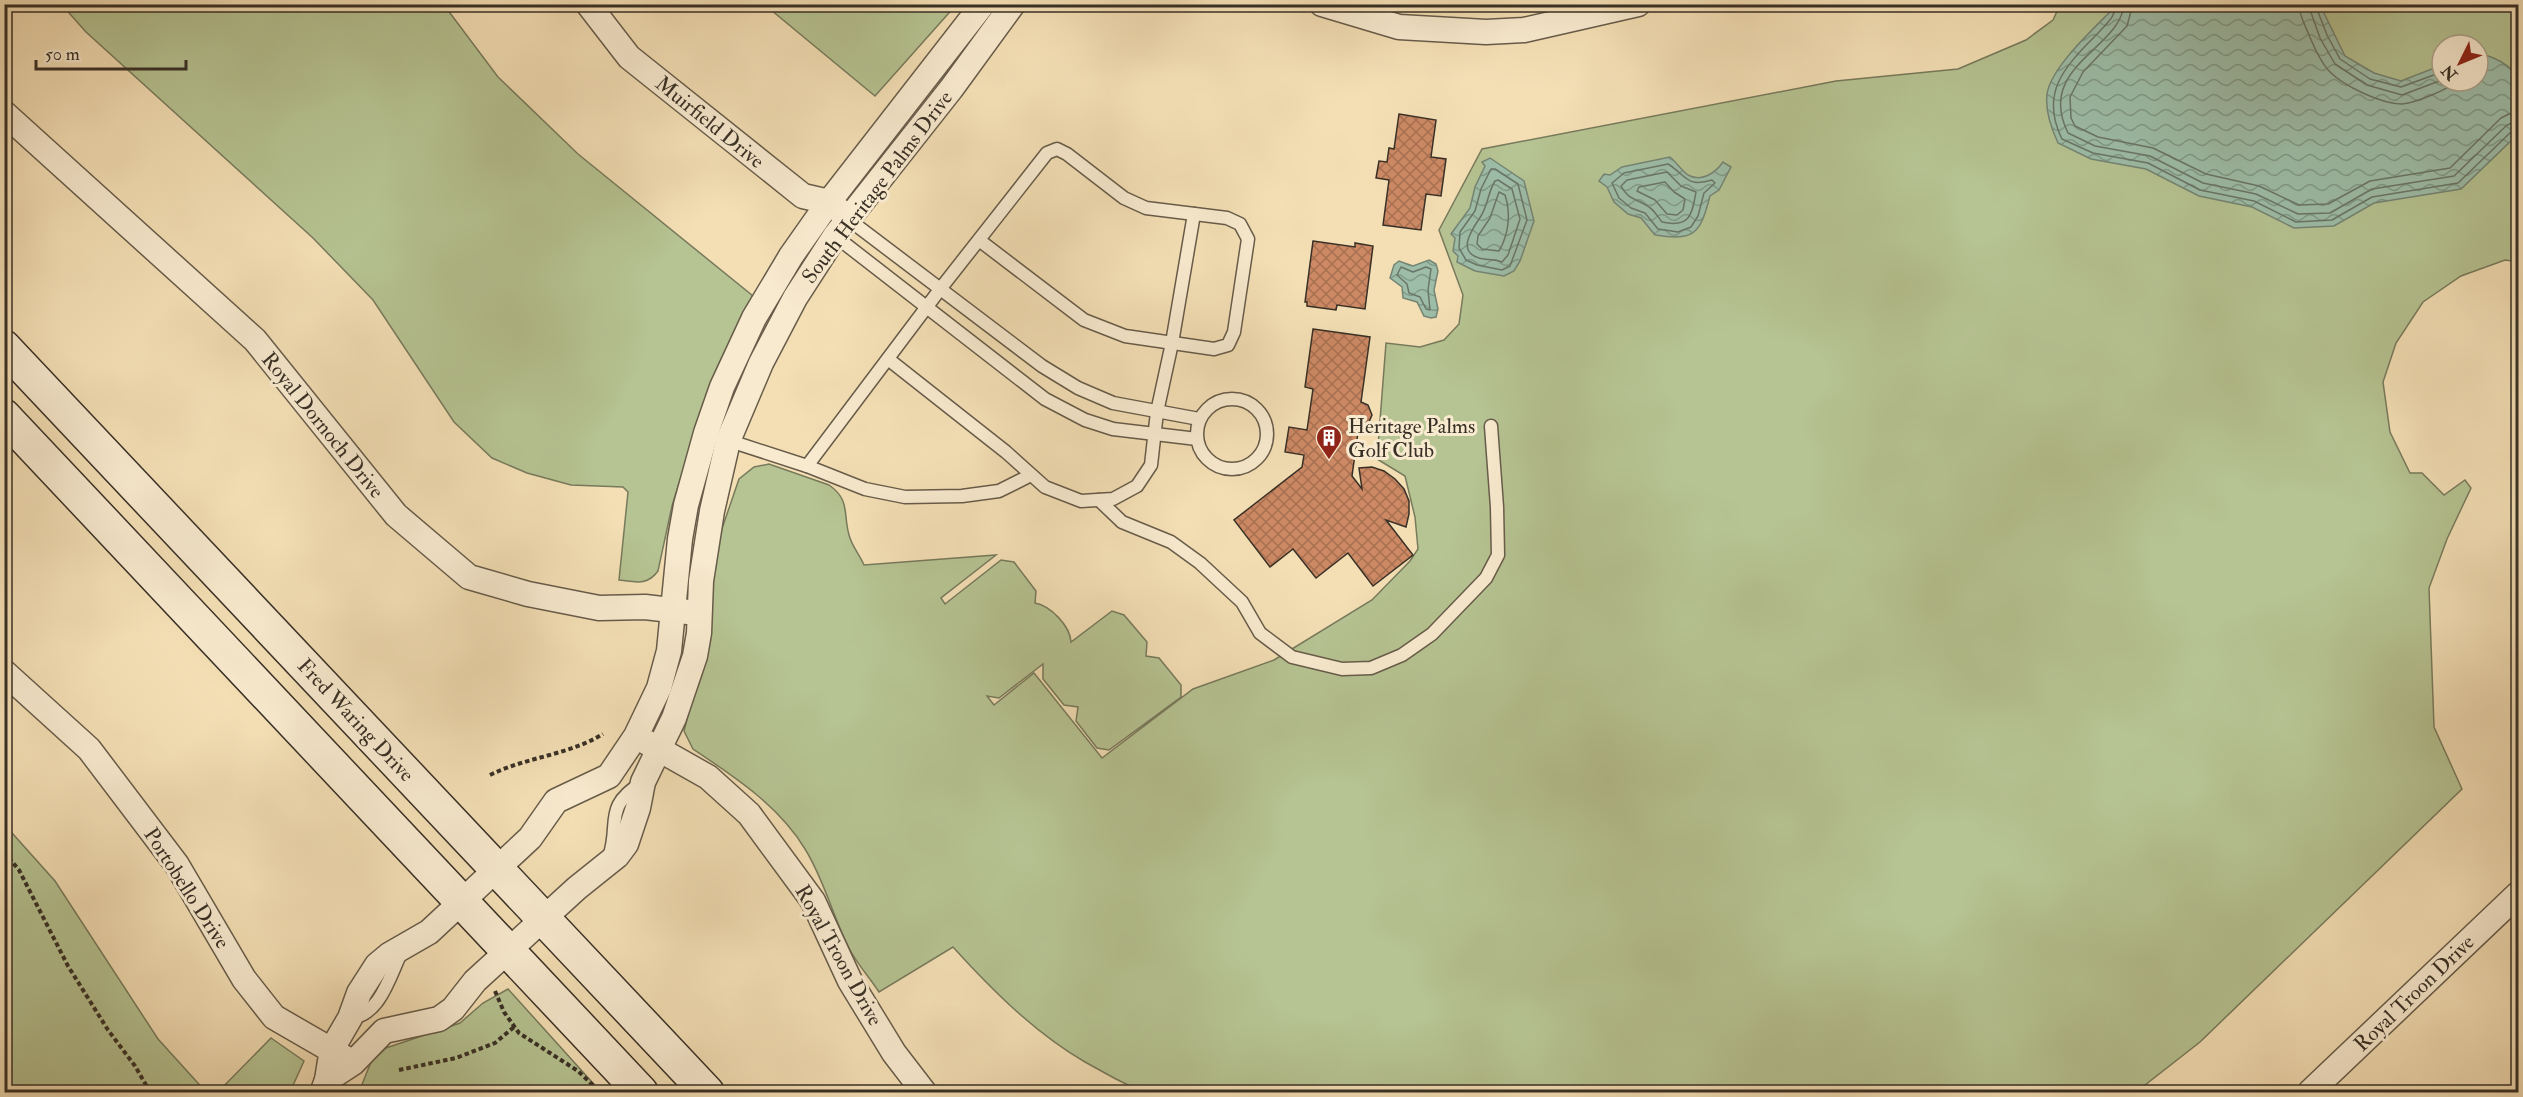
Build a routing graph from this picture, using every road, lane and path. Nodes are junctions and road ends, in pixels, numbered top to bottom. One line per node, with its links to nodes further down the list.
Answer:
1 (588, 4): 7 (street, Muirfield Drive)
2 (983, 4): 7 (street, South Heritage Palms Drive)
3 (1013, 4): 9 (street, South Heritage Palms Drive)
4 (1322, 4): 5 (street)
5 (1638, 4)
6 (4, 113): 27 (street, Royal Dornoch Drive)
7 (824, 209): 9 (street); 20 (street, South Heritage Palms Drive)
8 (1194, 214): 10 (lane); 13 (lane); 13 (lane)
9 (842, 227): 11 (lane); 12 (lane); 23 (street, South Heritage Palms Drive)
10 (979, 240): 11 (lane); 13 (lane)
11 (941, 288): 12 (lane); 16 (lane)
12 (927, 307): 15 (lane); 21 (lane)
13 (1172, 343): 16 (lane)
14 (4, 347): 37 (main road, Fred Waring Drive)
15 (888, 360): 24 (lane); 25 (lane)
16 (1157, 412): 18 (lane); 21 (lane)
17 (4, 416): 39 (main road)
18 (1199, 419): 22 (lane); 22 (lane)
19 (1491, 426): 26 (lane)
20 (706, 433): 23 (lane); 27 (street, South Heritage Palms Drive)
21 (1154, 434): 22 (lane); 26 (lane)
22 (1197, 439)
23 (728, 441): 24 (lane); 28 (street, South Heritage Palms Drive)
24 (807, 466): 25 (lane)
25 (1031, 475): 26 (lane)
26 (1099, 500)
27 (673, 610): 28 (street, Royal Dornoch Drive); 31 (street, South Heritage Palms Drive)
28 (700, 613): 32 (street, South Heritage Palms Drive)
29 (4, 672): 46 (street, Portobello Drive)
30 (603, 734): 33 (path)
31 (636, 736): 32 (street, Royal Troon Drive); 34 (street, South Heritage Palms Drive)
32 (660, 750): 35 (street, South Heritage Palms Drive); 54 (street, Royal Troon Drive)
33 (490, 775)
34 (609, 776): 35 (lane); 37 (street)
35 (637, 791): 40 (street, South Heritage Palms Drive)
36 (4, 852): 50 (path)
37 (496, 870): 39 (street); 40 (main road, Fred Waring Drive)
38 (2518, 894): 55 (street, Royal Troon Drive)
39 (461, 902): 41 (main road); 43 (street)
40 (543, 919): 41 (street, South Heritage Palms Drive); 53 (main road, Fred Waring Drive)
41 (507, 951): 45 (street, South Heritage Palms Drive); 52 (main road)
42 (493, 988): 44 (path)
43 (356, 1012): 45 (lane); 46 (street)
44 (514, 1027): 48 (path); 51 (path)
45 (384, 1031): 47 (street)
46 (332, 1049): 47 (street, Portobello Drive); 49 (street)
47 (353, 1063): 49 (street)
48 (399, 1070)
49 (325, 1086)
50 (150, 1092)
51 (600, 1092)
52 (641, 1092)
53 (707, 1092)
54 (924, 1092)
55 (2310, 1092)

